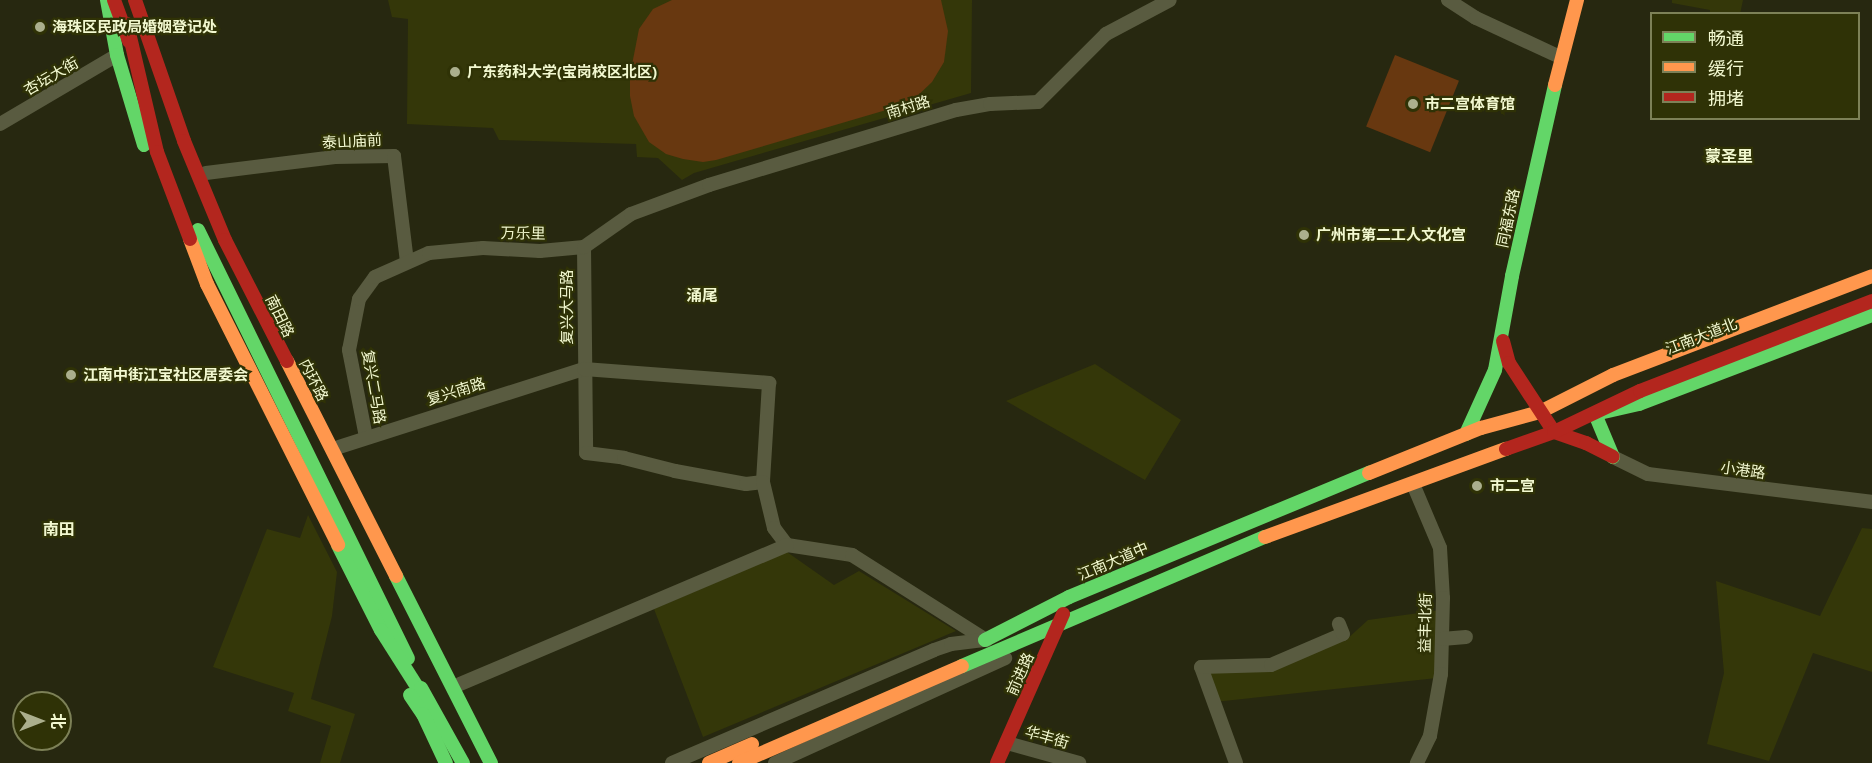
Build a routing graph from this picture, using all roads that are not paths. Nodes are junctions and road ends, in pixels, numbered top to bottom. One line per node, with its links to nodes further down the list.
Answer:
1 (107, 0): 8 (main road)
2 (114, 0): 12 (main road, 南田路)
3 (123, 0): 14 (main road); 52 (main road)
4 (1170, 0): 16 (street, 南村路)
5 (1448, 0): 9 (street)
6 (1576, 0): 9 (main road, 同福东路)
7 (138, 2): 11 (main road, 南田路); 59 (main road, 内环路)
8 (117, 55): 10 (main road); 13 (street, 杏坛大街)
9 (1562, 58): 29 (main road, 同福东路)
10 (135, 115): 12 (main road); 21 (main road)
11 (179, 117): 12 (main road); 15 (main road); 17 (main road, 南田路)
12 (156, 123): 17 (main road, 南田路)
13 (0, 124)
14 (173, 152)
15 (206, 173): 22 (street, 泰山庙前); 24 (main road)
16 (632, 214): 18 (street, 万乐里)
17 (201, 215): 19 (main road, 南田路); 20 (main road, 南田路); 21 (main road); 58 (main road, 内环路)
18 (584, 247): 22 (street, 万乐里); 30 (street, 复兴大马路)
19 (208, 251): 25 (main road); 34 (main road, 南田路)
20 (230, 253): 24 (main road); 50 (main road, 南田路)
21 (187, 259): 25 (main road)
22 (406, 262): 37 (street, 复兴二马路)
23 (1872, 276): 31 (main road)
24 (256, 281): 38 (main road)
25 (199, 288): 33 (main road)
26 (1872, 288): 31 (main road, 江南大道北)
27 (1872, 301): 32 (main road, 江南大道北)
28 (1872, 315): 32 (main road)
29 (1503, 341): 31 (main road, 同福东路); 36 (main road)
30 (584, 369): 37 (street, 复兴南路); 40 (street, 复兴大马路); 40 (street)
31 (1540, 412): 35 (main road, 同福东路); 36 (main road, 江南大道中)
32 (1595, 414): 35 (main road, 江南大道北); 39 (main road)
33 (267, 424): 34 (main road); 56 (main road)
34 (297, 432): 52 (main road, 南田路)
35 (1554, 432): 39 (main road); 41 (main road)
36 (1466, 434): 44 (main road, 江南大道中)
37 (366, 437): 38 (street, 复兴南路)
38 (339, 447): 50 (main road)
39 (1613, 457): 42 (street, 小港路)
40 (763, 482): 43 (street)
41 (1413, 484): 45 (main road); 48 (street, 益丰北街)
42 (1872, 502)
43 (787, 545): 49 (street); 51 (street)
44 (1069, 597): 45 (main road, 前进路); 49 (main road, 江南大道中)
45 (1061, 622): 54 (main road, 前进路); 55 (main road); 63 (street)
46 (1339, 624): 66 (street)
47 (1466, 637): 48 (street)
48 (1442, 639): 67 (street, 益丰北街)
49 (986, 640): 53 (main road, 江南大道中)
50 (435, 645): 51 (main road, 南田路)
51 (455, 686): 59 (main road, 南田路); 60 (main road)
52 (428, 704): 56 (main road); 57 (main road, 南田路)
53 (790, 720): 61 (street); 62 (main road, 江南大道中)
54 (1007, 743): 64 (main road, 前进路); 65 (street, 华丰街)
55 (746, 762)
56 (446, 763)
57 (463, 763)
58 (473, 763)
59 (489, 763)
60 (501, 763)
61 (672, 763)
62 (709, 763)
63 (775, 763)
64 (997, 763)
65 (1079, 763)
66 (1236, 763)
67 (1417, 763)

